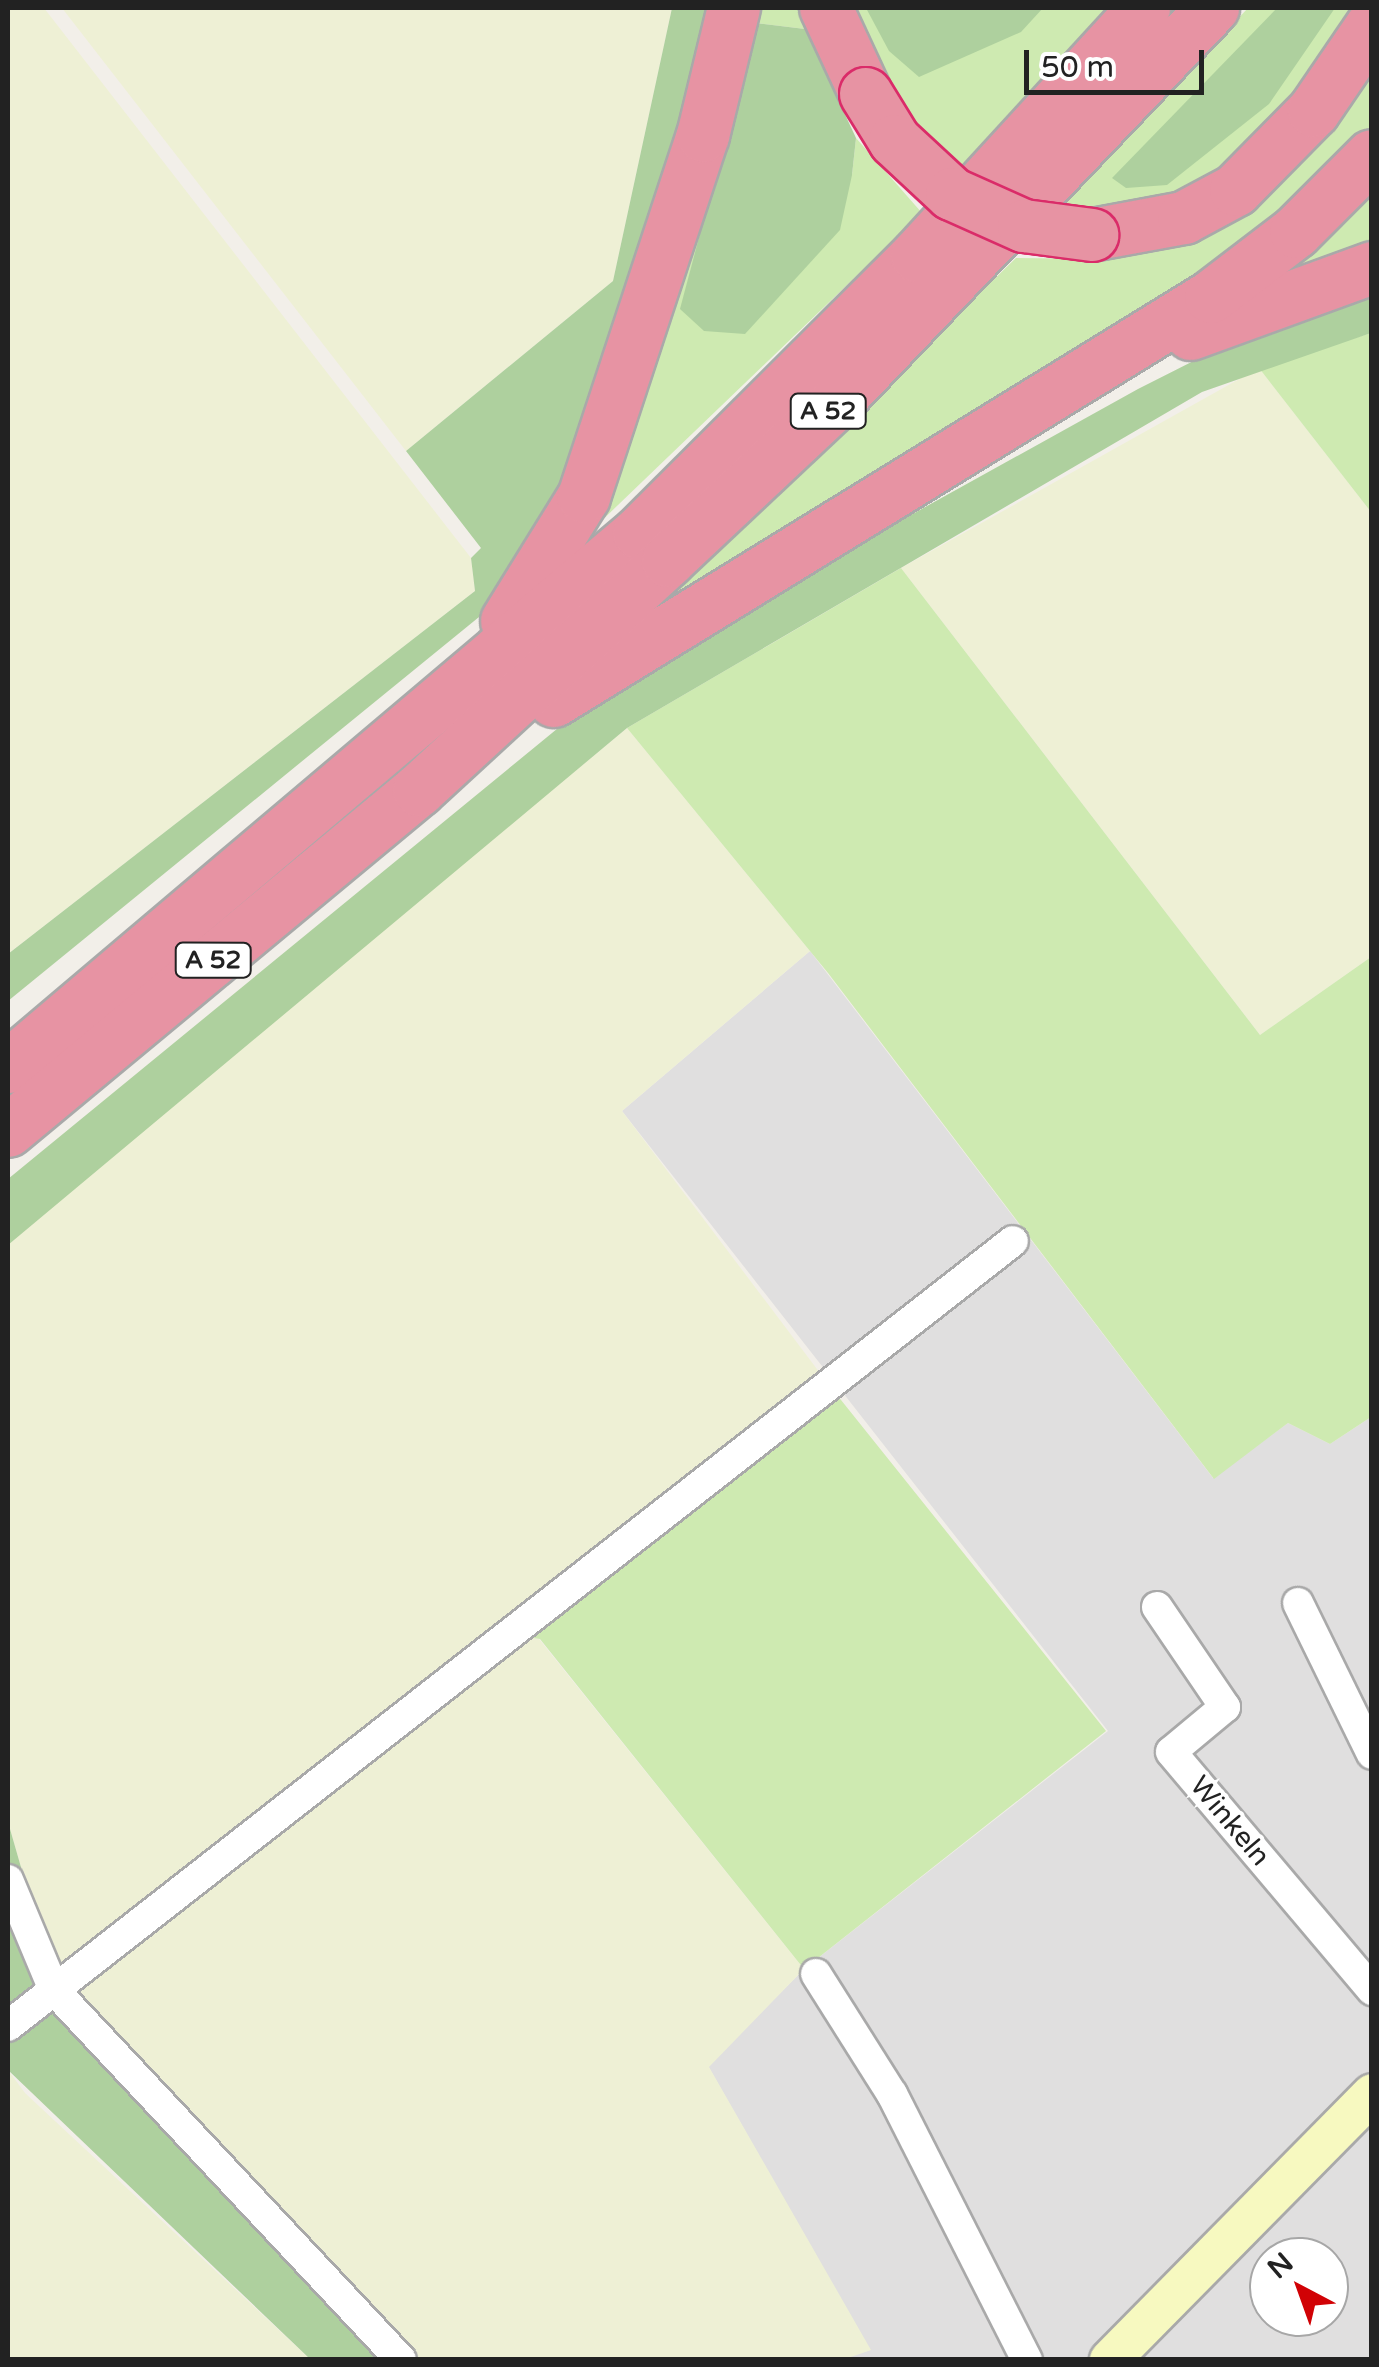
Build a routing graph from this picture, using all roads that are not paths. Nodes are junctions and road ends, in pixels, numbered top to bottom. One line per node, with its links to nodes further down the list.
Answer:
1 (734, 8): 9 (highway)
2 (826, 8): 5 (highway, bridge)
3 (1144, 8): 9 (highway, A 52)
4 (1214, 8): 10 (highway, A 52)
5 (1372, 26)
6 (1372, 156): 8 (highway)
7 (1372, 268): 8 (highway)
8 (1084, 380): 10 (highway)
9 (447, 700): 11 (highway, A 52)
10 (419, 790): 12 (highway, A 52)
11 (8, 1067)
12 (8, 1131)
13 (1013, 1242): 19 (street)
14 (1298, 1604): 16 (street)
15 (1157, 1607): 20 (street, Winkeln)
16 (1372, 1754)
17 (8, 1880): 19 (street)
18 (816, 1974): 24 (street)
19 (54, 1990): 21 (street); 23 (street)
20 (1372, 1990)
21 (8, 2026)
22 (1372, 2094): 25 (street)
23 (401, 2360)
24 (1027, 2360)
25 (1110, 2360)

